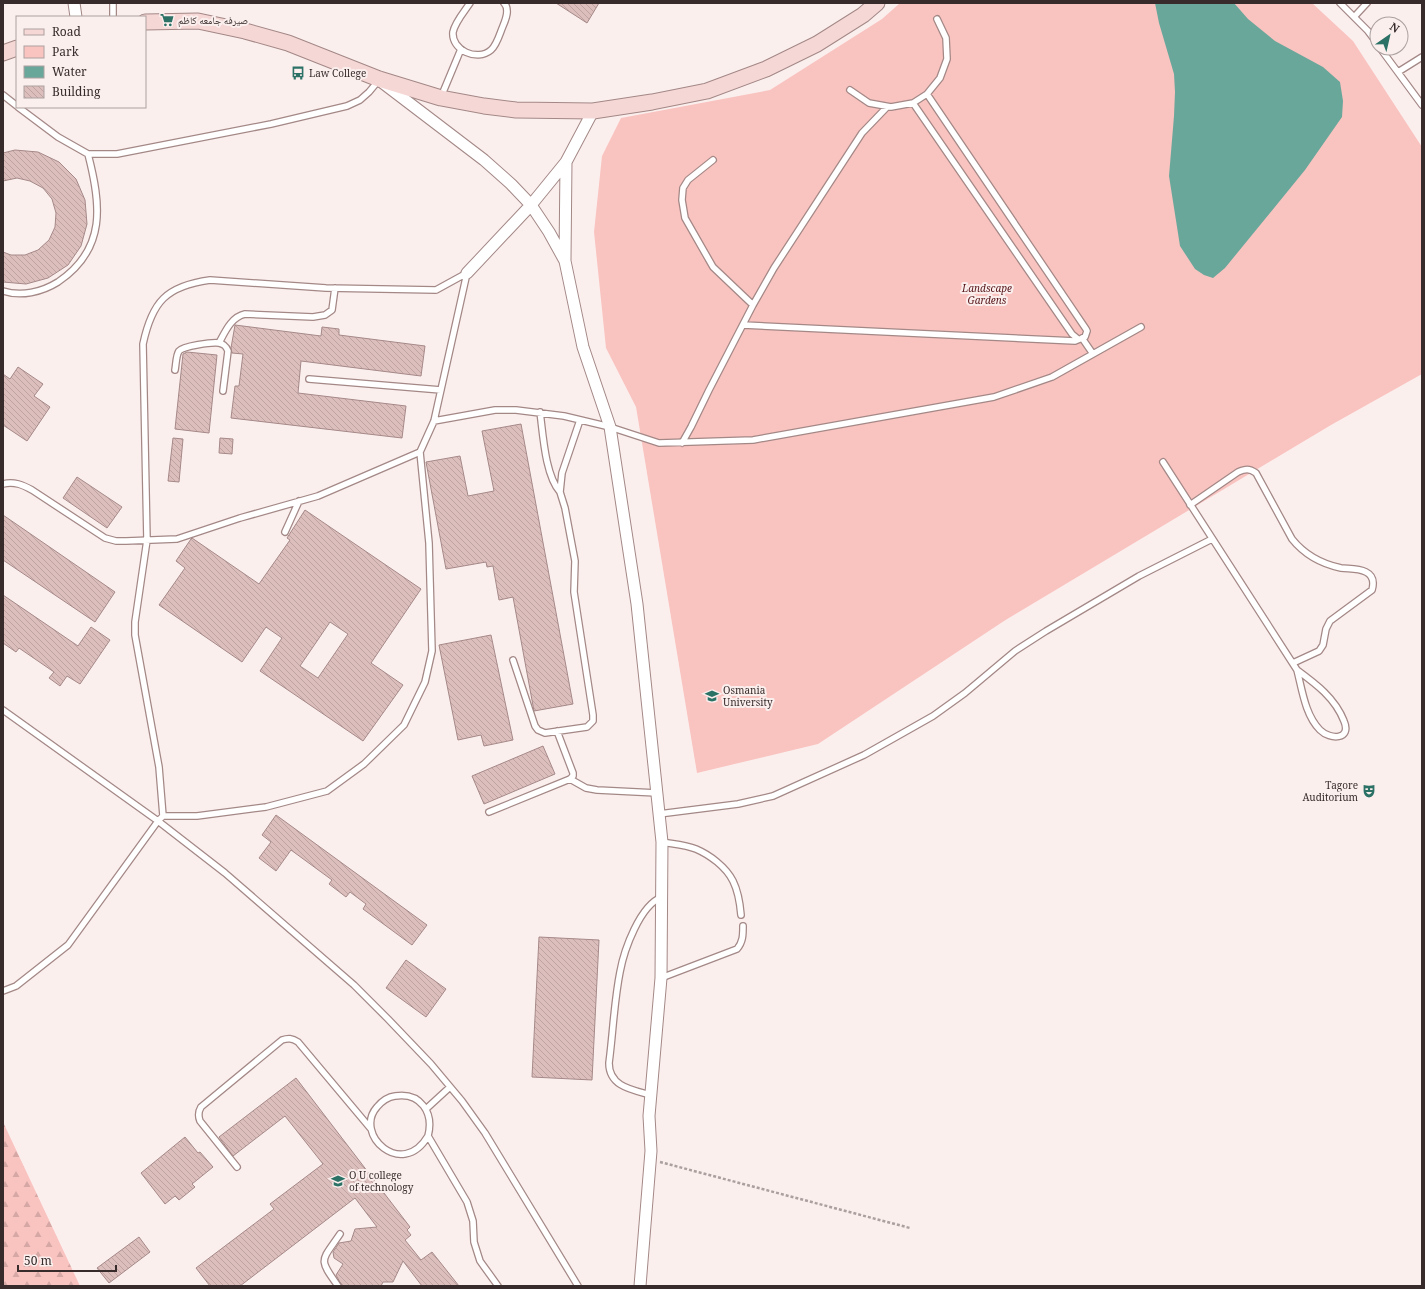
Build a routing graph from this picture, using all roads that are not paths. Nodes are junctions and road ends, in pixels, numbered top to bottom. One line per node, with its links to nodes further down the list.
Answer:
1 (74, 3): 8 (street)
2 (113, 3): 9 (lane)
3 (470, 3): 15 (lane)
4 (504, 3): 15 (lane)
5 (1340, 3): 10 (lane)
6 (1367, 3): 10 (lane)
7 (874, 4): 30 (main road)
8 (76, 16)
9 (113, 16)
10 (1354, 17): 13 (lane)
11 (937, 19): 22 (lane)
12 (146, 22): 20 (main road)
13 (1369, 33)
14 (16, 48): 16 (main road)
15 (461, 49): 24 (lane)
16 (3, 53)
17 (1386, 56): 19 (lane)
18 (1422, 57): 19 (lane)
19 (1398, 72): 27 (lane)
20 (379, 79): 24 (main road); 31 (lane); 34 (street)
21 (850, 90): 28 (lane)
22 (927, 94): 25 (lane); 42 (lane)
23 (3, 95): 26 (lane)
24 (441, 98): 30 (main road)
25 (913, 103): 28 (lane); 42 (lane)
26 (16, 105)
27 (1422, 105)
28 (887, 107): 39 (lane)
29 (21, 108): 31 (lane)
30 (593, 111): 33 (street)
31 (88, 154): 38 (lane)
32 (713, 160): 39 (lane)
33 (566, 162): 34 (street); 35 (street)
34 (531, 205): 35 (street); 36 (street)
35 (565, 261): 52 (street)
36 (467, 273): 37 (lane); 47 (lane)
37 (335, 288): 43 (lane); 62 (lane)
38 (3, 291)
39 (753, 305): 40 (lane)
40 (742, 325): 42 (lane); 53 (lane)
41 (1141, 327): 44 (lane)
42 (1080, 338): 44 (lane)
43 (219, 343): 45 (lane); 48 (lane)
44 (1094, 354): 53 (lane)
45 (176, 370)
46 (309, 379): 47 (lane)
47 (441, 390): 51 (lane)
48 (223, 391)
49 (540, 412): 50 (lane); 51 (lane); 57 (lane)
50 (580, 420): 52 (lane); 57 (lane)
51 (434, 421): 54 (lane)
52 (610, 427): 53 (lane); 69 (street)
53 (682, 443)
54 (420, 452): 58 (lane); 72 (lane)
55 (1163, 462): 59 (lane)
56 (3, 484): 62 (lane)
57 (560, 492): 67 (lane)
58 (299, 501): 60 (lane); 62 (lane)
59 (1190, 505): 61 (lane); 64 (lane)
60 (285, 532)
61 (1212, 539): 64 (lane); 71 (lane)
62 (147, 540): 72 (lane)
63 (513, 660): 67 (lane)
64 (1293, 663): 65 (lane)
65 (1297, 670): 65 (lane)
66 (3, 710): 73 (lane)
67 (557, 731): 68 (lane)
68 (570, 779): 69 (lane); 70 (lane)
69 (657, 793): 71 (street)
70 (489, 812)
71 (659, 814): 74 (street)
72 (163, 816): 73 (lane)
73 (158, 821): 79 (lane); 80 (lane)
74 (662, 842): 75 (street); 76 (lane)
75 (662, 897): 78 (street); 81 (lane)
76 (741, 915)
77 (743, 926): 78 (lane)
78 (661, 978): 81 (street)
79 (3, 991)
80 (450, 1087): 82 (lane); 89 (lane)
81 (651, 1095): 90 (street)
82 (426, 1109): 83 (lane); 84 (lane)
83 (371, 1129): 84 (lane); 85 (lane)
84 (428, 1136): 88 (lane)
85 (237, 1167)
86 (340, 1234): 87 (lane)
87 (338, 1286)
88 (498, 1286)
89 (578, 1286)
90 (640, 1286)

